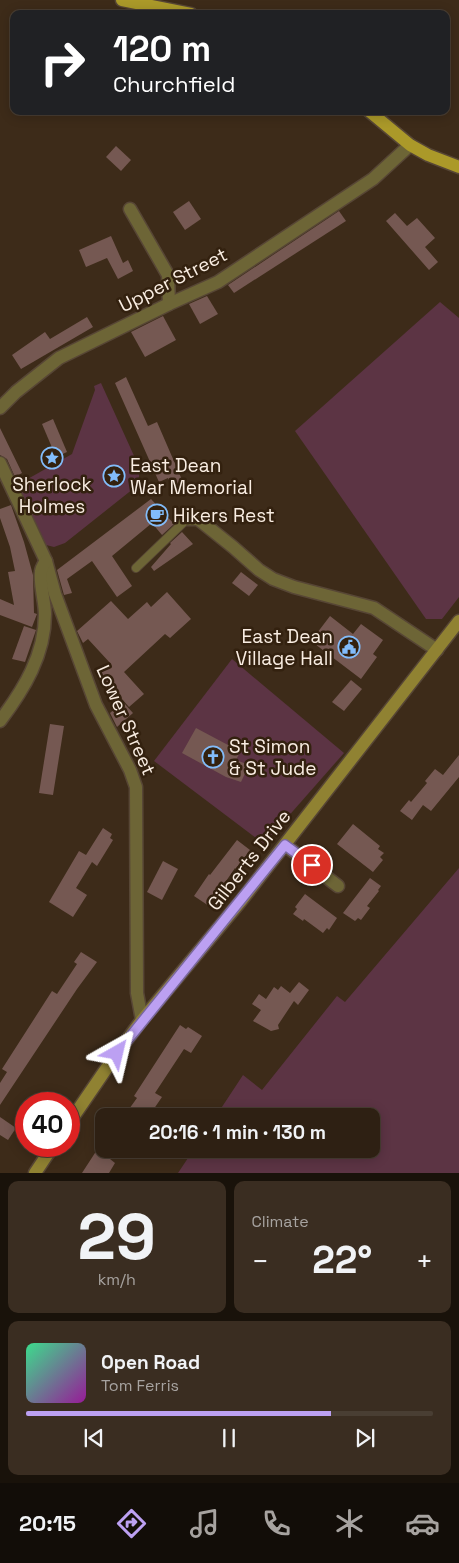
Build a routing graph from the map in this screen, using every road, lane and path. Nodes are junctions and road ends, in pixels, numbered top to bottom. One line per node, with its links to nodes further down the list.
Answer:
1 (122, 0): 2 (main road)
2 (172, 10)
3 (374, 115): 4 (main road)
4 (410, 145): 5 (main road); 7 (street, Upper Street)
5 (459, 167)
6 (130, 209): 7 (street)
7 (169, 304): 8 (street, Upper Street)
8 (0, 408)
9 (0, 463): 11 (street)
10 (187, 519): 12 (lane); 14 (street)
11 (46, 561): 15 (street); 18 (street, Lower Street)
12 (136, 568)
13 (459, 621): 14 (street, Gilberts Drive)
14 (436, 650): 16 (street, Gilberts Drive)
15 (0, 721)
16 (285, 845): 17 (street); 18 (street, Gilberts Drive)
17 (338, 886)
18 (142, 1020): 19 (street, Gilberts Drive)
19 (80, 1107)
20 (46, 1157): 21 (street)
21 (35, 1173)

